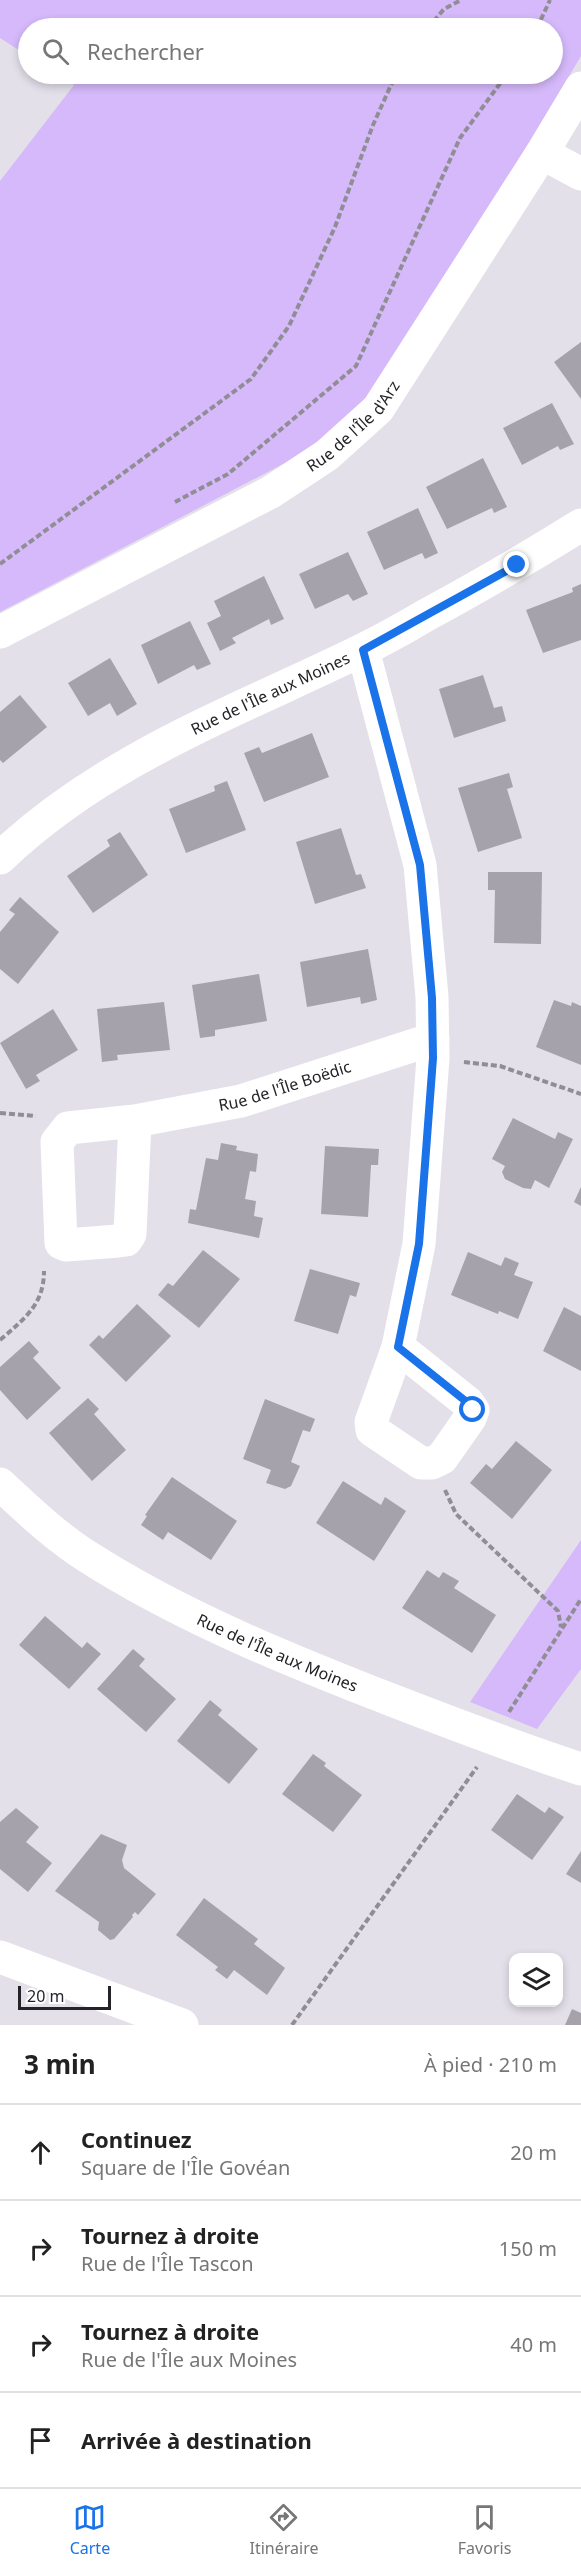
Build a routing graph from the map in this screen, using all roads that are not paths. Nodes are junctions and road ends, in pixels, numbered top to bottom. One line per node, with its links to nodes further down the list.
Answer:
1 (581, 88): 2 (street, Rue de l'Île d'Arz)
2 (542, 153): 3 (street); 5 (street, Rue de l'Île d'Arz)
3 (581, 174)
4 (581, 525): 6 (street, Rue de l'Île aux Moines)
5 (0, 632)
6 (363, 650): 7 (street, Rue de l'Île aux Moines); 8 (street)
7 (0, 858)
8 (433, 1048): 9 (street, Rue de l'Île Boëdic); 10 (street)
9 (135, 1121): 9 (street, Rue de l'Île Boëdic)
10 (398, 1347): 10 (street)
11 (0, 1484): 12 (street, Rue de l'Île aux Moines)
12 (581, 1769)
13 (0, 1957): 14 (street)
14 (182, 2025)

